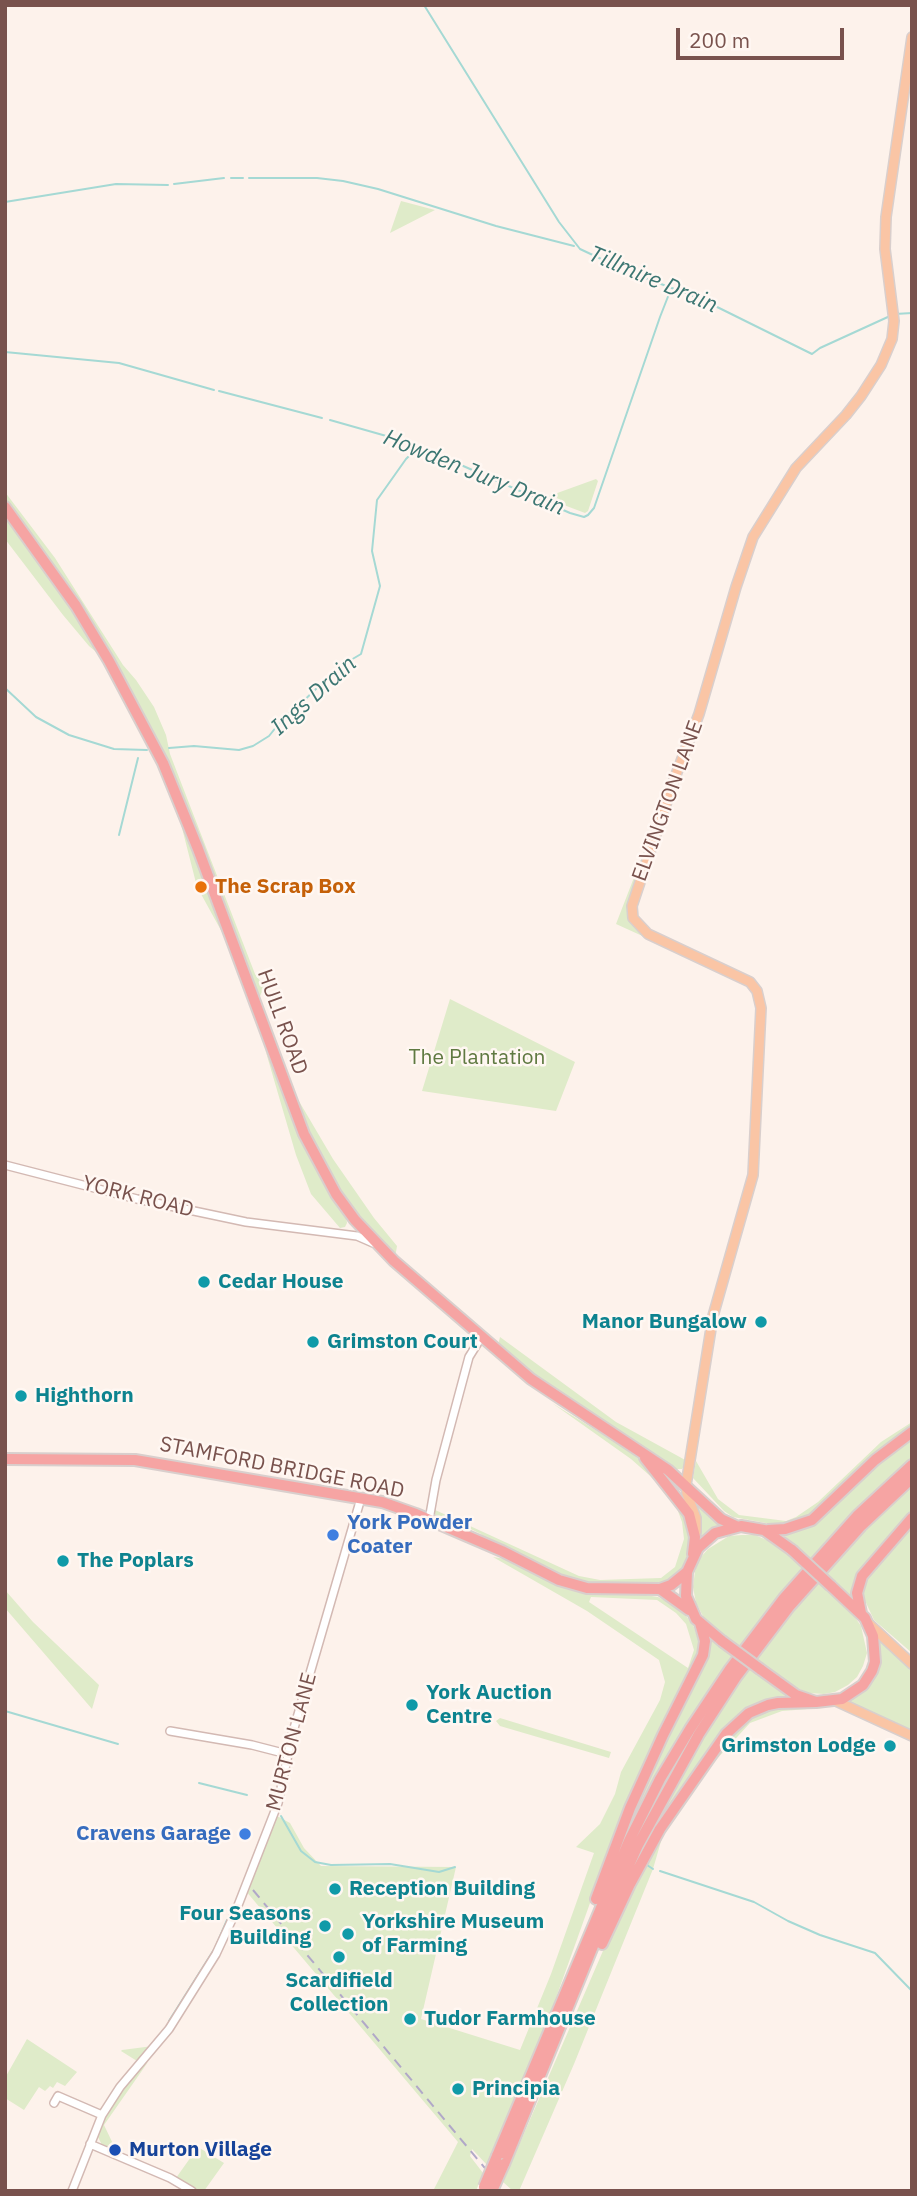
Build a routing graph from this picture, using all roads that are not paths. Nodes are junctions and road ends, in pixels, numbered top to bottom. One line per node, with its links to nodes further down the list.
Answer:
1 (912, 37): 13 (main road, ELVINGTON LANE)
2 (5, 507): 4 (highway, HULL ROAD)
3 (5, 1165): 5 (street, YORK ROAD)
4 (357, 1223): 5 (street); 6 (highway, HULL ROAD)
5 (339, 1233): 6 (street, YORK ROAD)
6 (376, 1244): 7 (highway, HULL ROAD)
7 (482, 1336): 9 (highway, HULL ROAD); 14 (street)
8 (912, 1432): 20 (highway)
9 (642, 1455): 13 (highway, HULL ROAD); 21 (highway, HULL ROAD)
10 (5, 1459): 15 (highway, STAMFORD BRIDGE ROAD)
11 (912, 1465): 33 (highway)
12 (912, 1478): 34 (highway)
13 (686, 1485): 19 (highway, HULL ROAD); 21 (main road, ELVINGTON LANE)
14 (433, 1496): 16 (street); 18 (street)
15 (361, 1498): 16 (highway, STAMFORD BRIDGE ROAD); 32 (street, MURTON LANE)
16 (416, 1514): 18 (highway, STAMFORD BRIDGE ROAD)
17 (912, 1518): 26 (highway)
18 (429, 1520): 24 (highway, STAMFORD BRIDGE ROAD)
19 (736, 1526): 20 (highway); 22 (highway)
20 (764, 1530): 26 (highway, bridge)
21 (695, 1537): 22 (highway, HULL ROAD)
22 (692, 1557): 23 (highway, HULL ROAD)
23 (687, 1572): 24 (highway); 25 (highway)
24 (660, 1589): 25 (highway)
25 (697, 1619): 28 (highway, bridge); 33 (highway)
26 (865, 1619): 27 (main road); 29 (highway)
27 (912, 1664)
28 (816, 1702): 29 (highway); 34 (highway)
29 (836, 1702): 31 (main road)
30 (170, 1731): 32 (street)
31 (912, 1736)
32 (287, 1754): 36 (street, MURTON LANE)
33 (590, 1929): 38 (highway)
34 (575, 1992): 38 (highway)
35 (50, 2090): 36 (street)
36 (102, 2115): 37 (street, MURTON LANE)
37 (90, 2144): 40 (street, MURTON LANE); 41 (street)
38 (500, 2160): 39 (highway, bridge)
39 (486, 2189)
40 (72, 2191)
41 (192, 2191)

